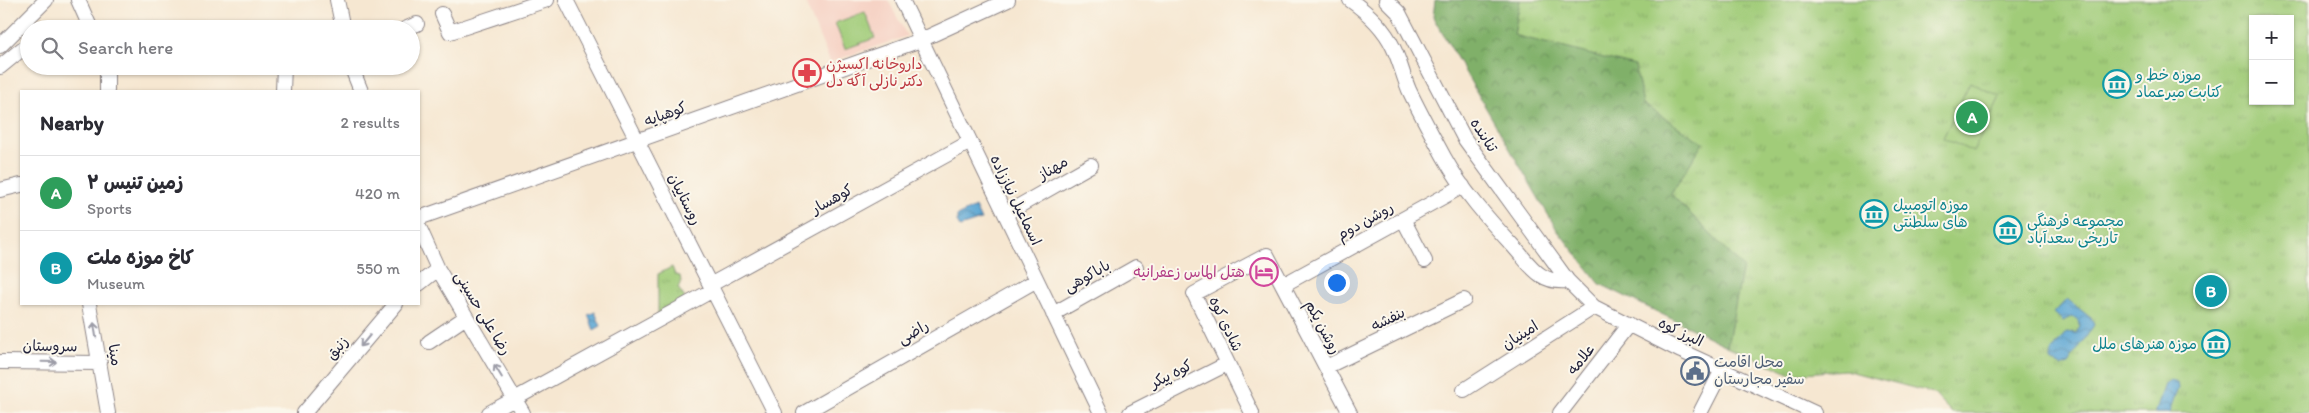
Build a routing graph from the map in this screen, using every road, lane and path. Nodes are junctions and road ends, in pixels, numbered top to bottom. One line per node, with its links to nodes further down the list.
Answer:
1 (46, 0): 11 (street)
2 (78, 0): 12 (street)
3 (337, 0): 13 (street)
4 (547, 0): 10 (street)
5 (566, 0): 25 (street, روستاییان)
6 (1008, 0): 15 (street, کوهپایه)
7 (1350, 0): 29 (street)
8 (1386, 0): 40 (street, تنابنده)
9 (905, 1): 15 (street, اسماعیل نیاززاده)
10 (442, 14)
11 (26, 20)
12 (84, 20)
13 (341, 20)
14 (20, 26): 16 (street)
15 (921, 40): 25 (street, کوهپایه); 26 (street, اسماعیل نیاززاده)
16 (0, 46)
17 (20, 50): 18 (street)
18 (0, 67)
19 (107, 75): 22 (street)
20 (284, 75): 23 (street)
21 (355, 75): 24 (street)
22 (107, 90)
23 (283, 90)
24 (361, 90)
25 (637, 140): 32 (street, کوهپایه); 43 (street, روستاییان)
26 (970, 142): 31 (street, اسماعیل نیاززاده); 43 (street, کوهسار)
27 (1091, 165): 31 (street, مهناز)
28 (20, 184): 30 (street)
29 (1463, 186): 33 (street, روشن دوم); 40 (street)
30 (0, 190)
31 (1005, 214): 39 (street, اسماعیل نیاززاده)
32 (420, 218)
33 (1403, 218): 36 (street); 42 (street, روشن دوم)
34 (420, 229): 38 (street, رضا علی حسینی)
35 (1267, 255): 42 (street, روشن یکم); 54 (street, شادی کوه)
36 (1425, 261)
37 (1136, 267): 48 (street, باباکوهی)
38 (438, 269): 41 (street); 49 (street, رضا علی حسینی)
39 (1037, 280): 48 (street, اسماعیل نیاززاده); 65 (street, راضی)
40 (1568, 281): 47 (street, البرز کوه)
41 (420, 283)
42 (1283, 285): 55 (street, روشن یکم)
43 (712, 288): 58 (street, کوهسار); 64 (street, روستاییان)
44 (1464, 300): 55 (street, بنفشه)
45 (89, 305): 53 (street, مینا, one-way to 45)
46 (395, 305): 61 (street, زنبق, one-way to 61)
47 (1594, 307): 50 (street, البرز کوه); 57 (street, امینیان)
48 (1053, 314): 59 (street, اسماعیل نیاززاده)
49 (466, 317): 51 (street); 58 (street, رضا علی حسینی, one-way to 49)
50 (1629, 324): 56 (street, البرز کوه); 69 (street, علامه)
51 (429, 342)
52 (0, 362): 53 (street, سروستان, one-way to 53)
53 (100, 363): 60 (street, مینا)
54 (1227, 364): 66 (street, کوه پیکر); 67 (street, شادی کوه)
55 (1326, 367): 68 (street, روشن یکم)
56 (1722, 370): 70 (street); 71 (street, البرز کوه)
57 (1464, 390)
58 (515, 399): 62 (street, کوهسار); 63 (street, رضا علی حسینی)
59 (1096, 411)
60 (108, 413)
61 (304, 413)
62 (488, 413)
63 (523, 413)
64 (775, 413)
65 (804, 413)
66 (1130, 413)
67 (1252, 413)
68 (1350, 413)
69 (1560, 413)
70 (1700, 413)
71 (1815, 413)

